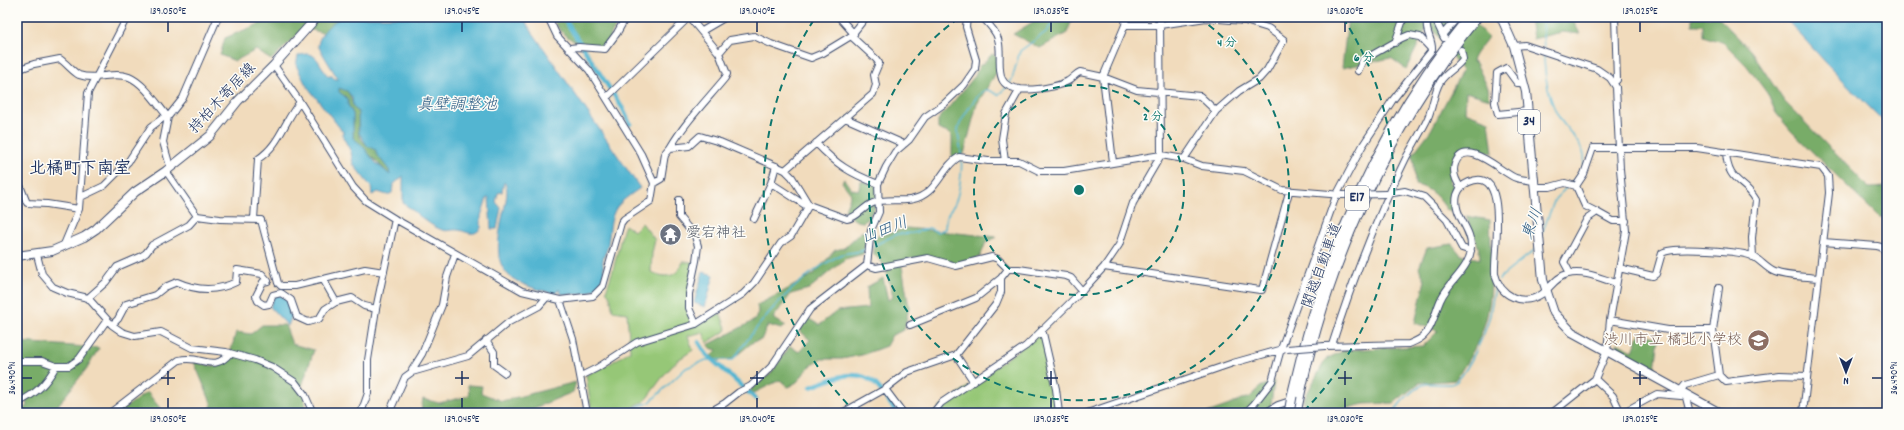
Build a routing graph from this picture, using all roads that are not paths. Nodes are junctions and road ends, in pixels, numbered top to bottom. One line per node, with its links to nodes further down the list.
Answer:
1 (127, 17): 31 (street)
2 (218, 17): 40 (street)
3 (317, 17): 27 (main road, 持柏木寄居線)
4 (548, 17): 23 (street)
5 (626, 17): 23 (street)
6 (726, 17): 19 (street)
7 (840, 17): 20 (street)
8 (866, 17): 20 (street)
9 (967, 17): 43 (street)
10 (982, 17): 34 (street)
11 (1126, 17): 17 (street)
12 (1160, 17): 18 (street)
13 (1404, 17): 21 (street)
14 (1501, 17): 22 (main road, 34)
15 (1616, 17): 33 (street)
16 (1469, 19): 24 (street); 127 (highway, 関越自動車道 / E17)
17 (1125, 25): 18 (street); 30 (street)
18 (1160, 25): 35 (street); 38 (street)
19 (702, 31): 26 (street); 36 (street)
20 (852, 35): 26 (street); 41 (street)
21 (1395, 43): 24 (street); 29 (street)
22 (1514, 46): 32 (main road, 34); 33 (street)
23 (570, 48): 36 (street)
24 (1432, 50): 63 (street)
25 (1461, 50): 62 (street)
26 (719, 54): 45 (street)
27 (274, 64): 37 (street); 52 (main road, 持柏木寄居線)
28 (17, 70): 31 (street)
29 (1358, 71)
30 (1103, 76): 34 (street); 35 (street); 50 (street)
31 (96, 78): 40 (street); 64 (street)
32 (1524, 82): 39 (main road, 34); 39 (street)
33 (1614, 84): 44 (street)
34 (1020, 89): 49 (street)
35 (1160, 92): 38 (street); 47 (street)
36 (607, 97): 55 (street)
37 (300, 102): 71 (street); 72 (street)
38 (1216, 111): 48 (street)
39 (1528, 111): 58 (main road, 34)
40 (168, 116): 52 (street); 64 (street)
41 (845, 118): 42 (street); 43 (street)
42 (816, 143): 53 (street); 57 (street)
43 (904, 144): 57 (street)
44 (1618, 147): 46 (street); 59 (street); 74 (street)
45 (670, 148): 51 (street); 55 (street)
46 (1726, 152): 75 (street); 82 (street)
47 (1161, 155): 48 (street); 50 (street); 84 (street)
48 (1184, 159): 61 (street)
49 (1005, 161): 50 (street); 66 (street)
50 (1113, 162)
51 (776, 166): 53 (street); 56 (street)
52 (169, 168): 70 (street); 76 (main road, 持柏木寄居線)
53 (785, 170): 67 (street)
54 (17, 178): 68 (street)
55 (654, 183): 100 (street)
56 (771, 184): 67 (street); 73 (street)
57 (878, 184): 66 (street)
58 (1535, 184): 59 (street); 60 (street); 97 (main road, 34)
59 (1572, 185): 69 (street)
60 (1461, 188): 77 (street); 97 (street)
61 (1289, 192): 63 (street); 84 (street)
62 (1388, 194): 63 (street, bridge); 77 (street); 111 (street)
63 (1339, 196): 112 (street)
64 (81, 197): 68 (street)
65 (679, 200): 105 (street)
66 (880, 201): 67 (street); 83 (street)
67 (808, 206): 105 (street)
68 (79, 209): 76 (street)
69 (1597, 212): 74 (street); 88 (street)
70 (197, 216): 71 (street); 98 (street)
71 (254, 219): 94 (street)
72 (395, 219): 78 (street); 87 (street)
73 (754, 219)
74 (1626, 221): 85 (street)
75 (1823, 242): 79 (street); 90 (street)
76 (63, 247): 80 (main road, 持柏木寄居線)
77 (1471, 250): 111 (street)
78 (455, 254): 99 (street); 118 (street)
79 (1887, 254)
80 (37, 255): 81 (main road, 持柏木寄居線); 98 (street)
81 (17, 256)
82 (1753, 257): 85 (street); 90 (street)
83 (867, 265): 86 (street); 134 (street)
84 (1104, 267): 96 (street)
85 (1619, 268): 93 (street)
86 (1008, 270): 89 (street); 96 (street)
87 (384, 272): 91 (street); 102 (street)
88 (1570, 273): 93 (street); 97 (street)
89 (1001, 278): 107 (street); 115 (street)
90 (1818, 278): 122 (street)
91 (322, 279): 94 (street); 101 (street)
92 (268, 281): 94 (street); 101 (street); 106 (street)
93 (1616, 284): 104 (street)
94 (281, 286)
95 (1719, 288): 109 (street)
96 (1082, 291): 108 (street)
97 (1546, 291): 113 (main road, 34)
98 (88, 298): 103 (street)
99 (546, 298): 100 (street); 110 (street)
100 (560, 300): 121 (street)
101 (336, 302): 102 (street)
102 (376, 309): 131 (street)
103 (107, 320): 106 (street); 117 (street)
104 (1610, 320): 109 (street); 113 (street)
105 (696, 324): 121 (street)
106 (112, 325): 114 (street)
107 (910, 325)
108 (1042, 330): 124 (street); 138 (street)
109 (1714, 330): 120 (street)
110 (486, 340): 118 (street); 119 (street)
111 (1332, 345): 112 (street, bridge)
112 (1284, 349): 139 (street); 140 (street)
113 (1607, 352): 123 (street); 126 (main road, 34)
114 (230, 353): 129 (street); 130 (street)
115 (956, 355): 124 (street); 125 (street)
116 (17, 362): 117 (street)
117 (56, 366): 128 (street)
118 (412, 372): 132 (street)
119 (505, 373)
120 (1719, 375): 122 (street); 126 (street)
121 (581, 376): 133 (street)
122 (1806, 376): 149 (street)
123 (1595, 378): 145 (street); 146 (street)
124 (974, 382): 137 (street)
125 (884, 389): 135 (street); 136 (street)
126 (1682, 392): 146 (street); 147 (street); 148 (main road, 34)
127 (1295, 396): 142 (highway, 関越自動車道 / E17, bridge); 144 (highway, 関越自動車道 / E17)
128 (17, 403)
129 (110, 413)
130 (313, 413)
131 (361, 413)
132 (389, 413)
133 (588, 413)
134 (708, 413)
135 (842, 413)
136 (903, 413)
137 (933, 413)
138 (1059, 413)
139 (1087, 413)
140 (1245, 413)
141 (1266, 413): 143 (street)
142 (1288, 413)
143 (1292, 413)
144 (1296, 413)
145 (1552, 413)
146 (1622, 413)
147 (1690, 413)
148 (1720, 413)
149 (1802, 413)

